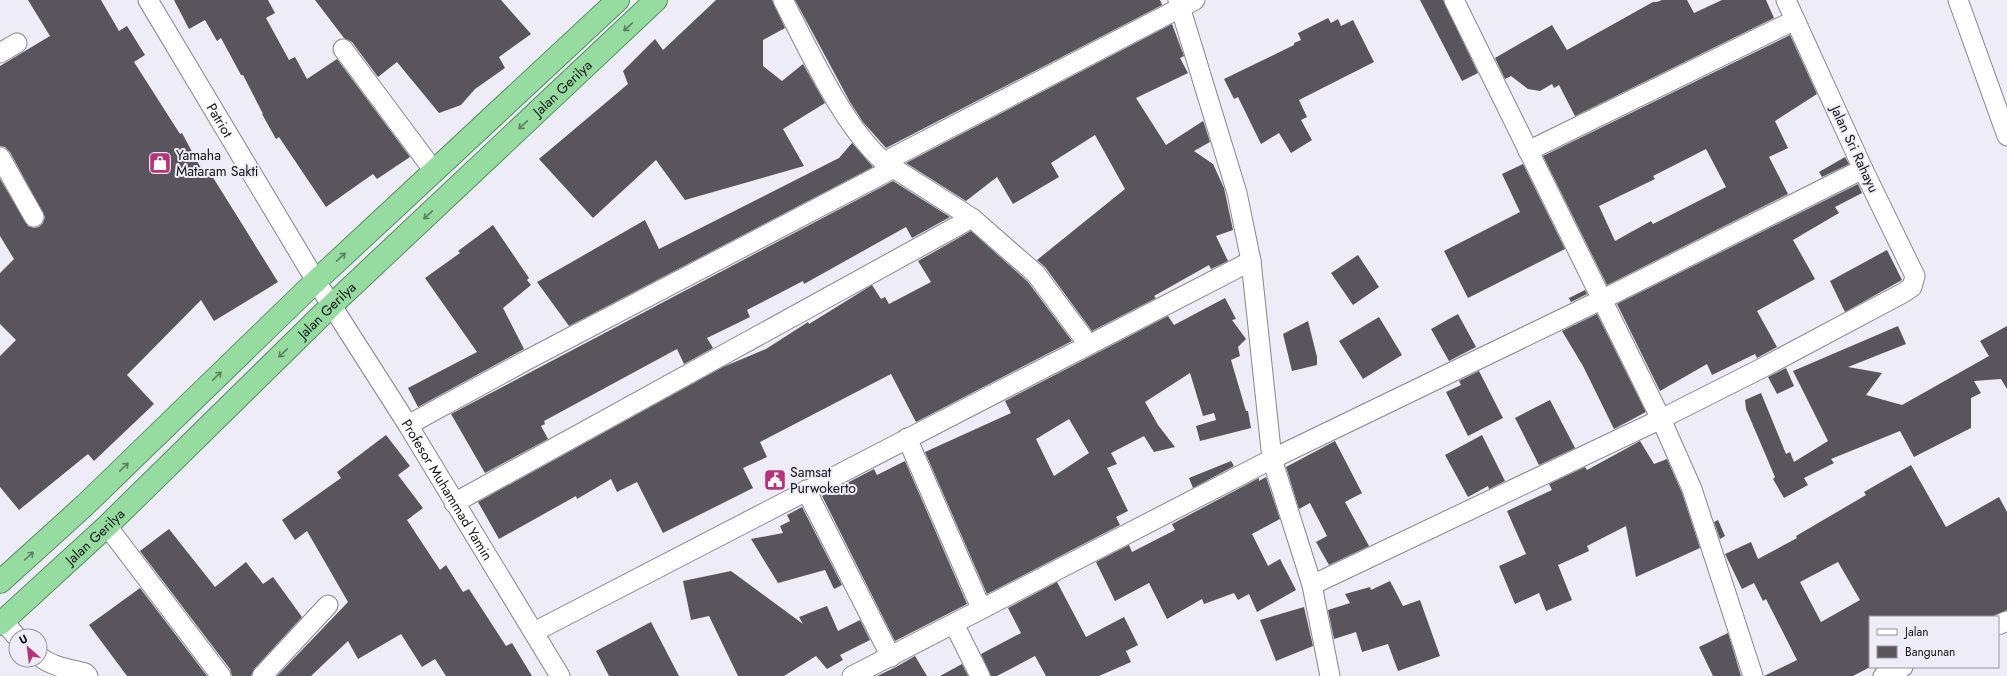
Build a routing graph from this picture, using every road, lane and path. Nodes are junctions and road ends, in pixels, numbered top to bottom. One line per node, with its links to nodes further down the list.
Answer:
1 (148, 0): 22 (street, Patriot)
2 (656, 0): 24 (highway, Jalan Gerilya, one-way to 24)
3 (783, 0): 16 (street)
4 (1454, 0): 14 (street)
5 (1786, 0): 9 (street, Jalan Sri Rahayu)
6 (1958, 0): 13 (street)
7 (612, 2): 18 (highway, Jalan Gerilya)
8 (1185, 2): 16 (street); 21 (street)
9 (1795, 20): 14 (street); 17 (street, Jalan Sri Rahayu)
10 (17, 43): 12 (street)
11 (343, 49): 18 (street)
12 (0, 53)
13 (2007, 136)
14 (1528, 151): 23 (street)
15 (0, 157): 19 (street)
16 (889, 165): 20 (street); 27 (street)
17 (1863, 168): 23 (street); 26 (street, Jalan Sri Rahayu)
18 (434, 171): 22 (highway, Jalan Gerilya, one-way to 18)
19 (34, 217)
20 (972, 218): 25 (street); 31 (street)
21 (1251, 261): 25 (street); 29 (street)
22 (316, 280): 24 (street, Patriot); 33 (highway, Jalan Gerilya, one-way to 22)
23 (1603, 300): 26 (street); 29 (street)
24 (333, 304): 27 (street, Profesor Muhammad Yamin); 32 (highway, Jalan Gerilya, one-way to 32)
25 (1088, 344): 28 (street)
26 (1661, 419): 34 (street); 50 (street)
27 (408, 425): 31 (street, Profesor Muhammad Yamin)
28 (907, 438): 30 (street); 36 (street)
29 (1272, 459): 34 (street); 36 (street)
30 (806, 490): 39 (street); 40 (street)
31 (454, 503): 39 (street, Profesor Muhammad Yamin)
32 (107, 526): 38 (highway, Jalan Gerilya); 45 (street)
33 (0, 582)
34 (1312, 585): 43 (street)
35 (328, 605): 46 (street)
36 (981, 608): 37 (street)
37 (954, 624): 40 (street); 49 (street)
38 (6, 627)
39 (534, 632): 47 (street, Profesor Muhammad Yamin)
40 (891, 657): 48 (street)
41 (48, 662): 44 (street)
42 (1901, 668): 51 (street)
43 (1325, 674)
44 (88, 676)
45 (221, 676)
46 (262, 676)
47 (560, 676)
48 (852, 676)
49 (980, 676)
50 (1753, 676)
51 (1883, 676)

